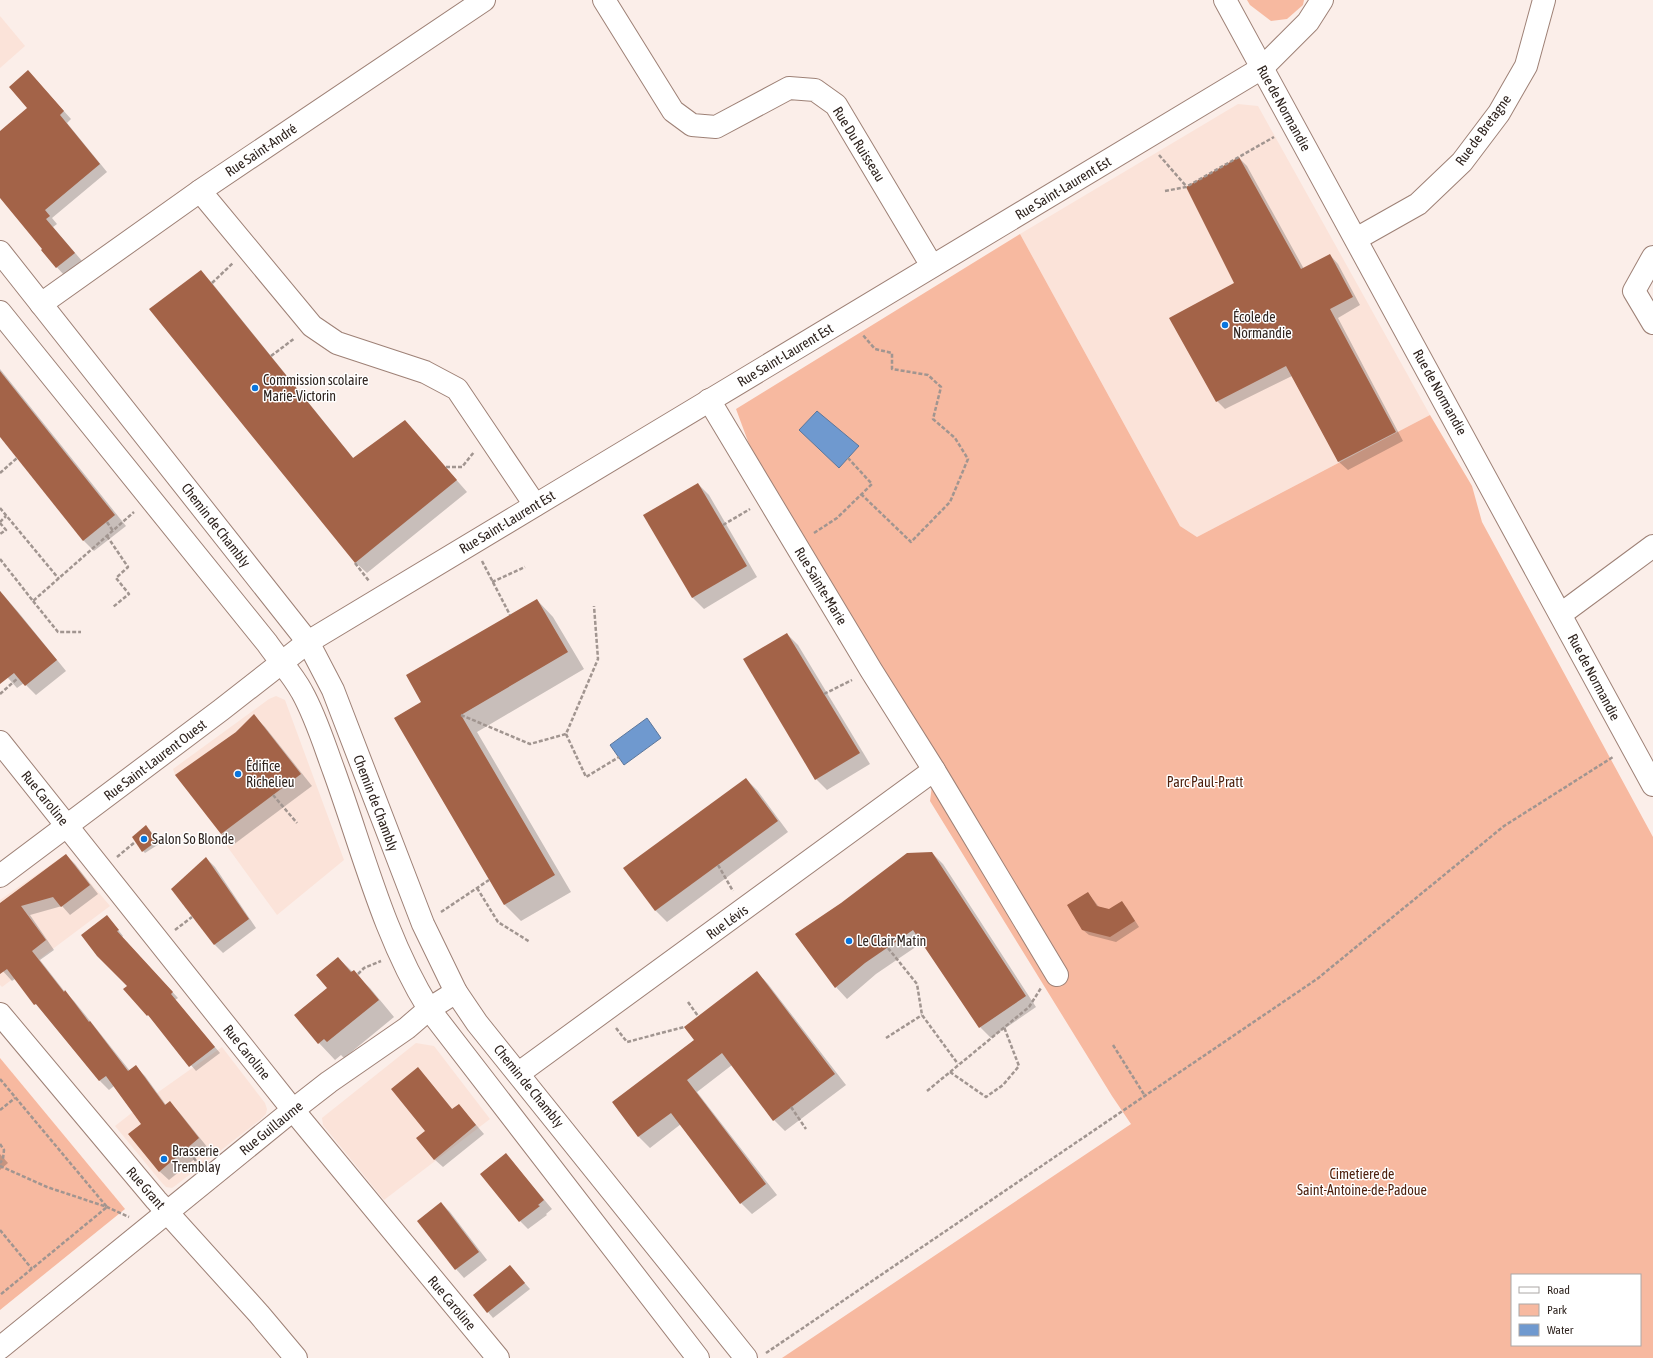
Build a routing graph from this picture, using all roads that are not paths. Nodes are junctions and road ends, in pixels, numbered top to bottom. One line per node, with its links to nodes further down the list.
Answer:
1 (484, 0): 7 (street, Rue Saint-André)
2 (604, 0): 11 (street, Rue Du Ruisseau)
3 (1225, 0): 6 (street, Rue de Normandie)
4 (1322, 0): 6 (street, Rue Saint-Laurent Est)
5 (1544, 0): 8 (street, Rue de Bretagne)
6 (1262, 68): 8 (street, Rue de Normandie); 11 (street, Rue Saint-Laurent Est)
7 (200, 191): 12 (street, Rue Saint-André); 16 (street)
8 (1356, 239): 18 (street, Rue de Normandie)
9 (0, 252): 12 (street, Chemin de Chambly)
10 (1653, 257): 14 (street)
11 (932, 266): 15 (street, Rue Saint-Laurent Est)
12 (41, 304): 19 (street, Chemin de Chambly)
13 (0, 312): 20 (street, Chemin de Chambly)
14 (1653, 323)
15 (709, 400): 16 (street, Rue Saint-Laurent Est); 22 (street, Rue Sainte-Marie)
16 (535, 505): 19 (street, Rue Saint-Laurent Est)
17 (1653, 546): 18 (street)
18 (1560, 614): 23 (street, Rue de Normandie)
19 (308, 642): 20 (street, Rue Saint-Laurent Ouest); 27 (street, Chemin de Chambly)
20 (281, 663): 24 (street, Rue Saint-Laurent Ouest); 28 (street, Chemin de Chambly)
21 (0, 742): 24 (street, Rue Caroline)
22 (934, 770): 26 (street, Rue Sainte-Marie); 30 (street, Rue Lévis)
23 (1653, 785)
24 (67, 827): 25 (street, Rue Saint-Laurent Ouest); 31 (street, Rue Caroline)
25 (0, 876)
26 (1055, 972)
27 (456, 992): 28 (street, Rue Guillaume); 30 (street, Chemin de Chambly)
28 (429, 1010): 31 (street, Rue Guillaume); 37 (street, Chemin de Chambly)
29 (0, 1014): 32 (street, Rue Grant)
30 (519, 1073): 34 (street, Chemin de Chambly)
31 (293, 1110): 32 (street, Rue Guillaume); 36 (street, Rue Caroline)
32 (167, 1213): 33 (street, Rue Guillaume); 35 (street, Rue Grant)
33 (0, 1348)
34 (756, 1356)
35 (296, 1358)
36 (498, 1358)
37 (698, 1358)

